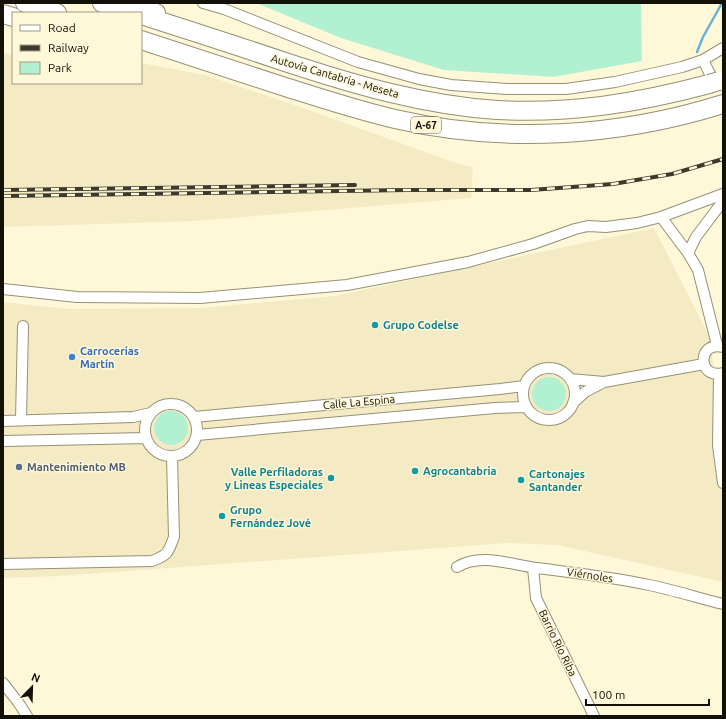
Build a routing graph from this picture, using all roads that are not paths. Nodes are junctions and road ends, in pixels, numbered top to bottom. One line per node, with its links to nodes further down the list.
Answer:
1 (25, 3): 5 (highway)
2 (102, 3): 6 (highway)
3 (129, 3): 11 (highway)
4 (203, 3): 12 (street)
5 (53, 12)
6 (130, 12)
7 (142, 16): 11 (highway, Autovía Cantabria - Meseta / A-67)
8 (142, 40): 15 (highway, A-67)
9 (723, 48): 12 (street)
10 (142, 50): 15 (highway)
11 (280, 60): 13 (highway, Autovía Cantabria - Meseta / A-67)
12 (703, 60): 13 (street)
13 (715, 80)
14 (721, 104): 15 (highway, A-67)
15 (395, 119)
16 (723, 194): 18 (street)
17 (723, 201): 19 (street)
18 (661, 217): 19 (street); 20 (street)
19 (688, 253): 22 (street)
20 (3, 289)
21 (23, 326): 32 (street)
22 (720, 346): 23 (street)
23 (704, 364): 24 (street); 26 (street)
24 (721, 374): 38 (street)
25 (570, 379): 26 (street); 27 (street); 28 (street)
26 (604, 382): 28 (street)
27 (524, 386): 29 (street); 31 (street, Calle La Espina)
28 (573, 403): 29 (street)
29 (526, 407): 34 (street, Calle La Espina)
30 (151, 413): 31 (street); 32 (street); 35 (street)
31 (194, 417): 34 (street)
32 (21, 420): 33 (street)
33 (3, 421)
34 (197, 435): 37 (street)
35 (146, 438): 36 (street); 37 (street)
36 (3, 442)
37 (172, 456): 39 (street)
38 (723, 483)
39 (3, 564)
40 (457, 567): 41 (street, Viérnoles)
41 (533, 568): 42 (street, Viérnoles); 45 (street, Barrio Río Riba)
42 (723, 604)
43 (3, 682): 44 (street)
44 (27, 716)
45 (594, 716)

